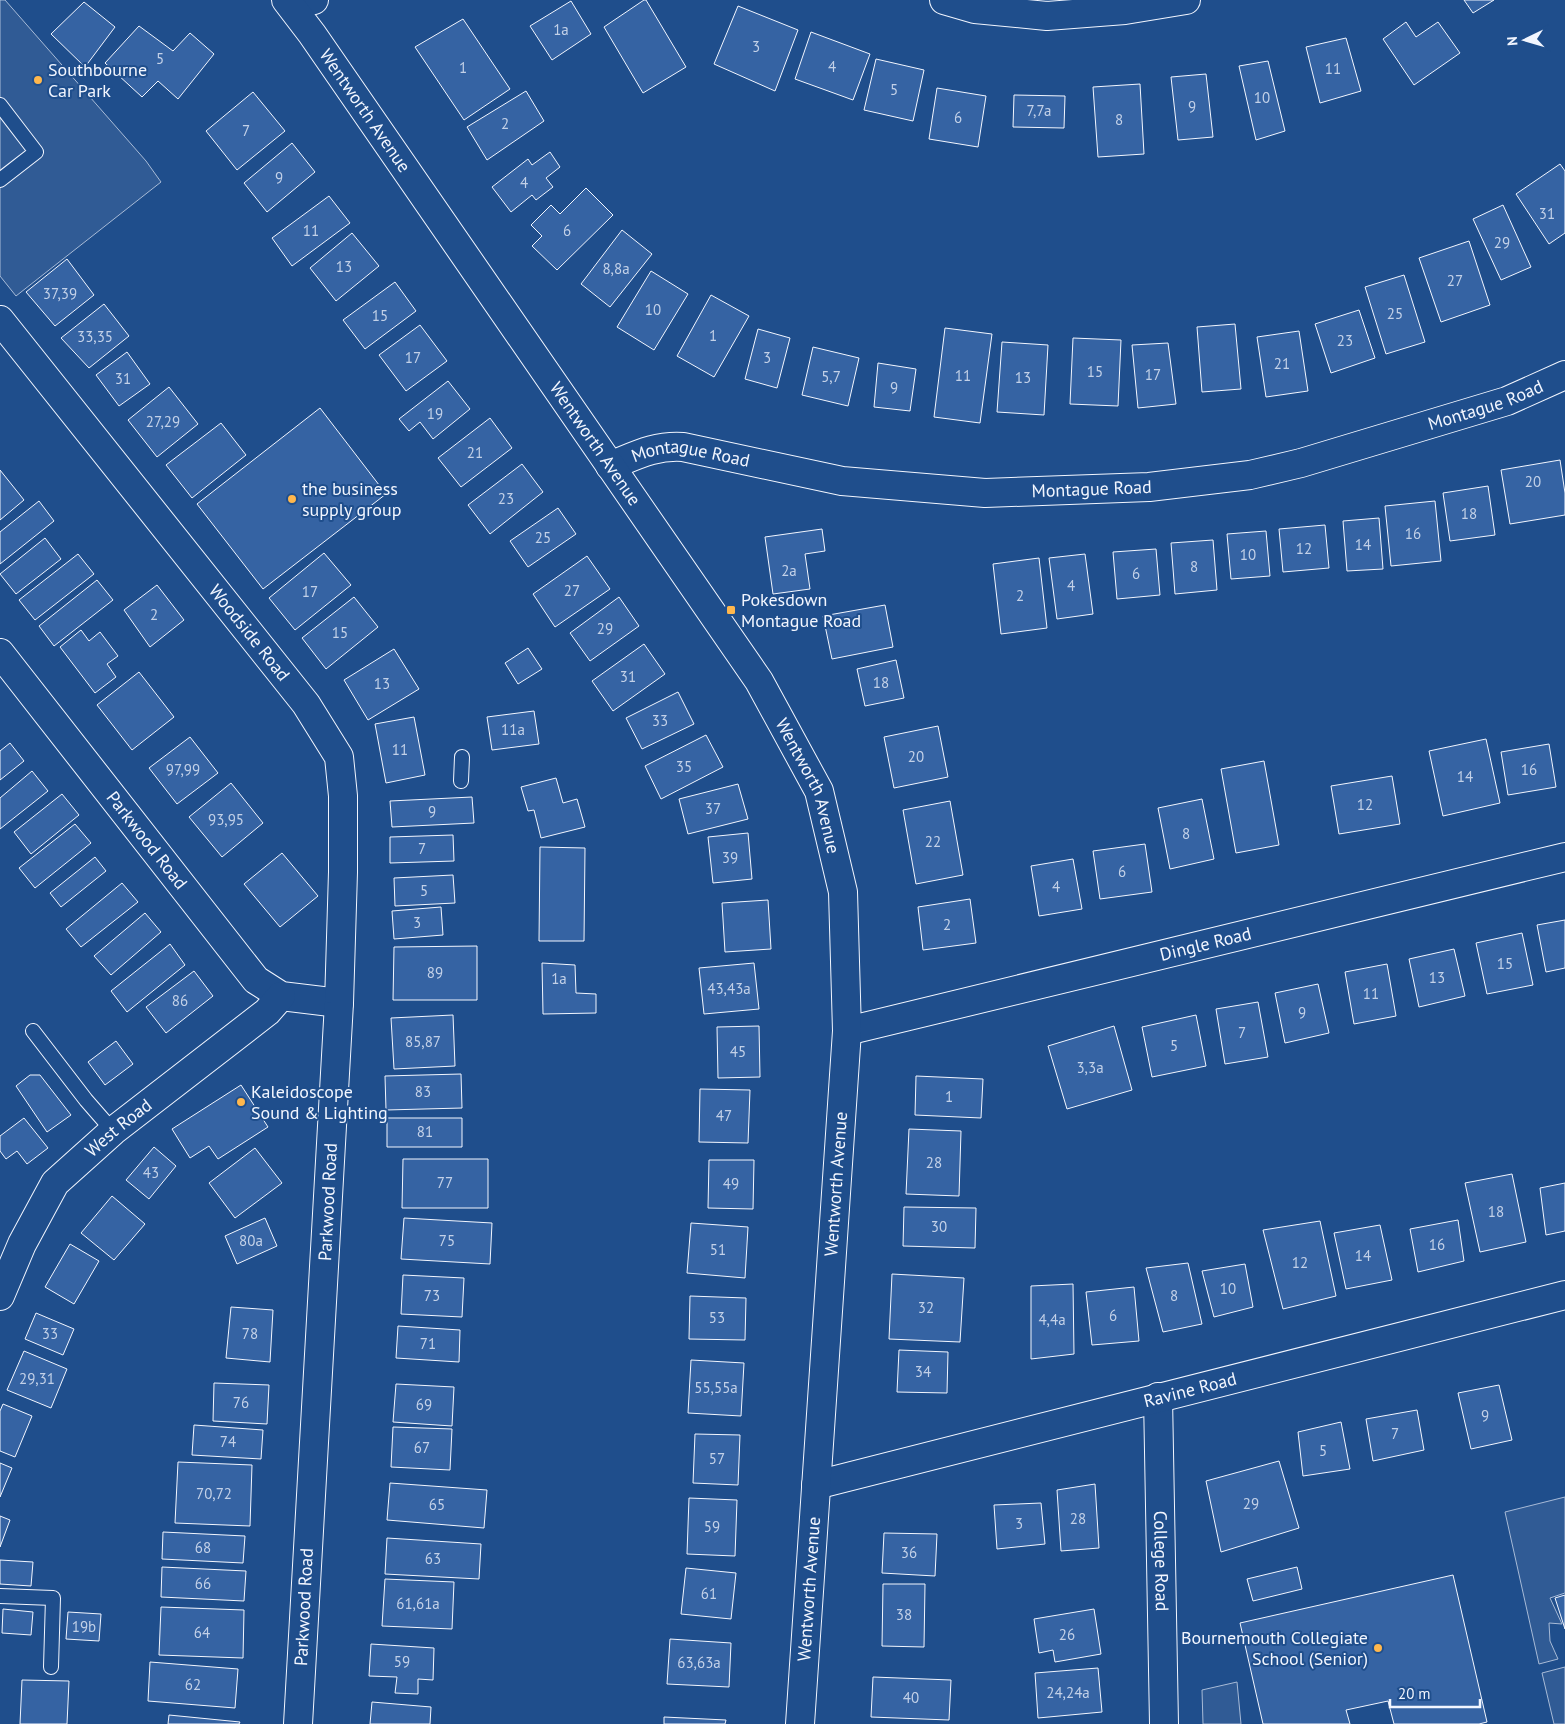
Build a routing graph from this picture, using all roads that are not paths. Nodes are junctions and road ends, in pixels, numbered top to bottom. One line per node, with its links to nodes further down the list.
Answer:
1 (944, 0): 2 (street)
2 (1186, 0)
3 (297, 2): 8 (street, Wentworth Avenue)
4 (0, 105): 5 (lane)
5 (0, 180)
6 (0, 320): 14 (street, Woodside Road)
7 (1565, 375): 8 (street, Montague Road)
8 (610, 466): 16 (street, Wentworth Avenue)
9 (0, 653): 13 (street, Parkwood Road)
10 (462, 757): 11 (lane)
11 (461, 781)
12 (1565, 857): 16 (street, Dingle Road)
13 (281, 996): 14 (street, Parkwood Road); 17 (street, West Road)
14 (339, 1003): 24 (street, Parkwood Road)
15 (33, 1031): 17 (lane)
16 (847, 1031): 21 (street, Wentworth Avenue)
17 (113, 1131): 19 (street, West Road)
18 (1565, 1295): 20 (street, Ravine Road)
19 (0, 1296)
20 (1158, 1397): 21 (street, Ravine Road); 26 (street, College Road)
21 (816, 1484): 25 (street, Wentworth Avenue)
22 (0, 1596): 23 (lane)
23 (51, 1667)
24 (298, 1724)
25 (800, 1724)
26 (1164, 1724)

